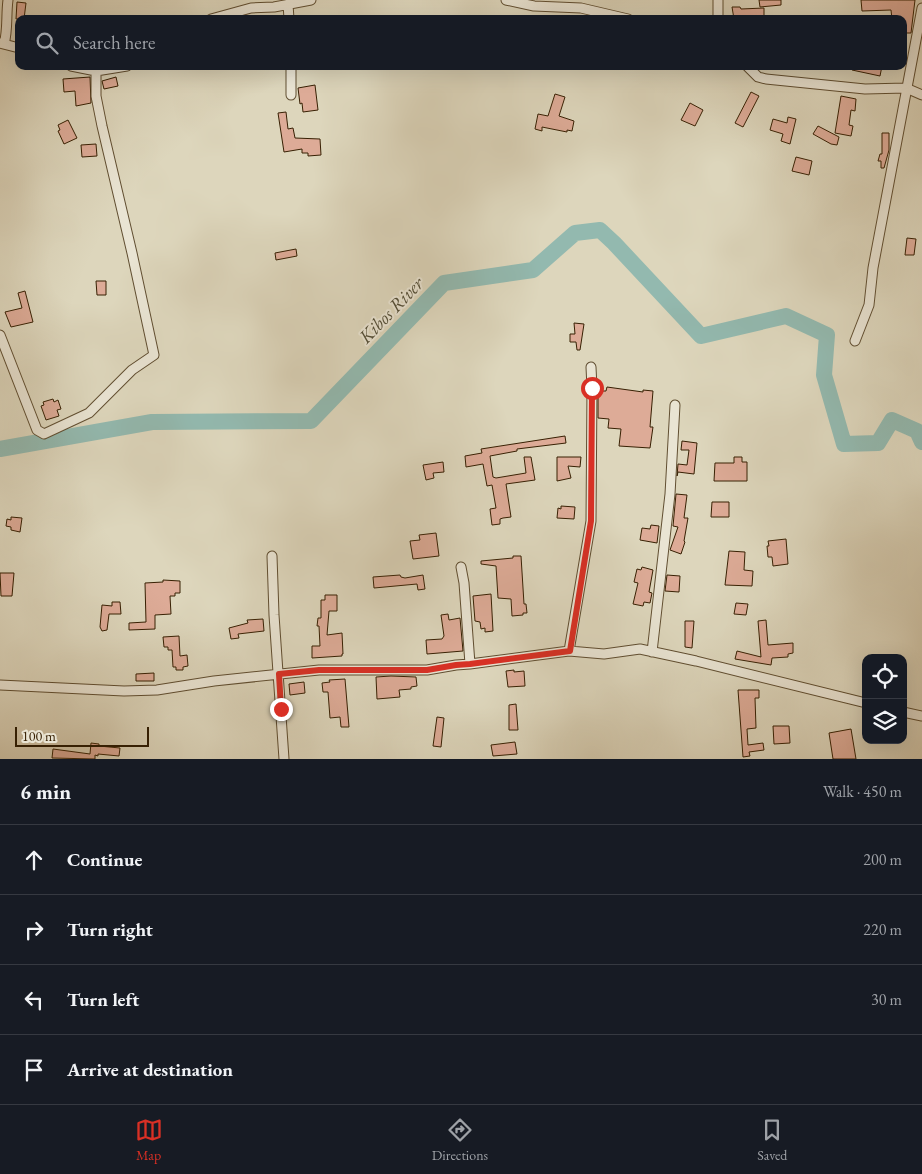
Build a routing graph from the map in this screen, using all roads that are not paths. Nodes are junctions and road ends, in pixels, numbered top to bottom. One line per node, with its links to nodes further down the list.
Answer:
1 (8, 0): 11 (street)
2 (311, 0): 5 (street)
3 (506, 0): 9 (street)
4 (718, 0): 10 (street)
5 (288, 4): 7 (street); 8 (street)
6 (922, 8): 18 (street)
7 (226, 15)
8 (288, 15)
9 (611, 15)
10 (718, 15)
11 (2, 43): 12 (street)
12 (15, 47)
13 (91, 70): 17 (street)
14 (102, 70): 17 (street)
15 (291, 70): 19 (street)
16 (751, 70): 18 (street)
17 (96, 71): 21 (street)
18 (906, 88): 20 (street); 22 (street)
19 (291, 95)
20 (922, 95)
21 (0, 335)
22 (855, 341)
23 (591, 367): 27 (street)
24 (675, 405): 28 (street)
25 (272, 556): 30 (street)
26 (461, 567): 29 (street)
27 (570, 651): 28 (street); 29 (street)
28 (652, 652): 32 (street)
29 (470, 664): 30 (street)
30 (279, 674): 31 (street); 35 (street)
31 (0, 685)
32 (862, 702)
33 (907, 713): 34 (street)
34 (922, 716)
35 (284, 759)

